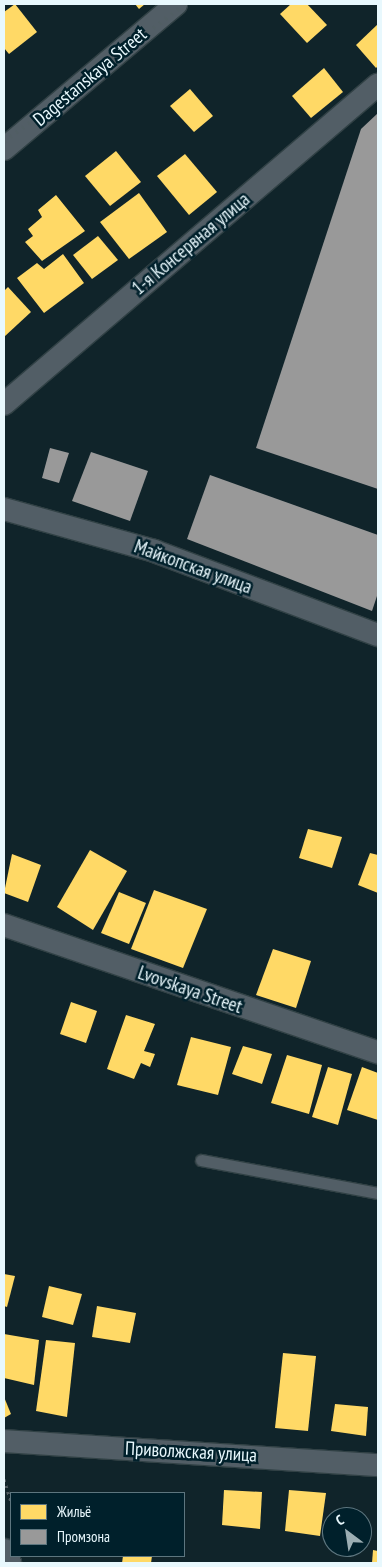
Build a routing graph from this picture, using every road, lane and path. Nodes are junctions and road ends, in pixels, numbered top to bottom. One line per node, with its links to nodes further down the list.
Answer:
1 (176, 4): 3 (street, Dagestanskaya Street)
2 (378, 85): 4 (street, 1-я Консервная улица)
3 (4, 149)
4 (4, 404)
5 (4, 509): 6 (street, Майкопская улица)
6 (378, 635)
7 (4, 924): 8 (street, Lvovskaya Street)
8 (378, 1052)
9 (201, 1160): 10 (lane)
10 (378, 1193)
11 (4, 1441): 12 (street, Приволжская улица)
12 (378, 1465)
13 (4, 1479): 14 (path)
14 (10, 1499)
15 (4, 1554): 16 (street)
16 (7, 1563)

